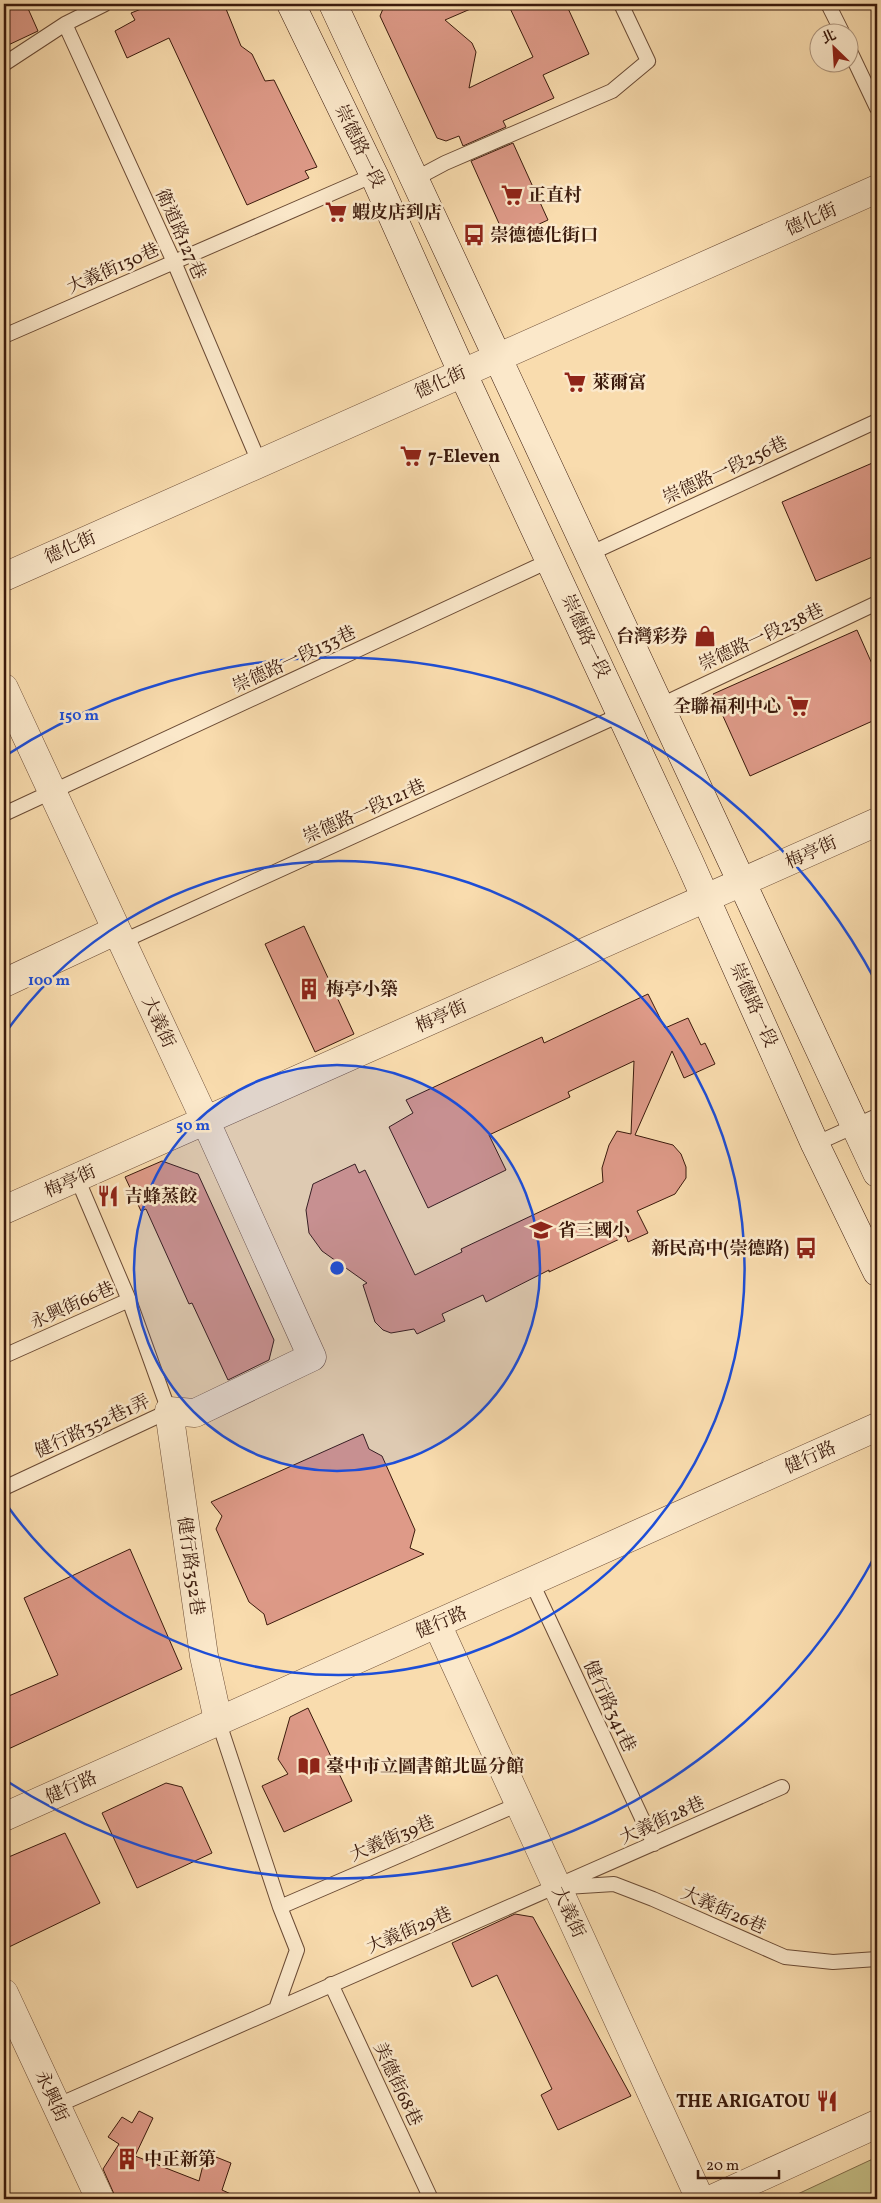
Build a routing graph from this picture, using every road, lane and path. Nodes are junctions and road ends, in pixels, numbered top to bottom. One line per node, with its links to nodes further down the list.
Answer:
1 (105, 4): 7 (lane)
2 (291, 4): 11 (street, 崇德路一段)
3 (622, 4): 12 (lane)
4 (828, 4): 6 (lane)
5 (336, 5): 12 (street, 崇德路一段)
6 (837, 22)
7 (65, 24): 8 (lane); 14 (lane, 衛道路127巷)
8 (4, 64)
9 (858, 68): 10 (lane)
10 (877, 108)
11 (374, 175): 14 (lane, 大義街130巷); 17 (street, 崇德路一段)
12 (415, 179): 16 (street, 崇德路一段)
13 (877, 189): 16 (street, 德化街)
14 (174, 262): 15 (lane, 大義街130巷); 19 (lane, 衛道路127巷)
15 (4, 336)
16 (498, 357): 17 (street, 德化街); 20 (street, 崇德路一段)
17 (462, 372): 19 (street, 德化街); 21 (street, 崇德路一段)
18 (877, 421): 20 (lane, 崇德路一段256巷)
19 (259, 462): 22 (street, 德化街)
20 (589, 554): 25 (street, 崇德路一段)
21 (551, 560): 26 (street, 崇德路一段); 27 (lane, 崇德路一段133巷)
22 (4, 577)
23 (877, 603): 25 (lane, 崇德路一段238巷)
24 (4, 688): 27 (street, 大義街)
25 (661, 705): 30 (street, 崇德路一段)
26 (622, 714): 31 (street, 崇德路一段); 32 (lane, 崇德路一段121巷)
27 (52, 792): 28 (lane, 崇德路一段133巷); 32 (street, 大義街)
28 (4, 814)
29 (877, 822): 30 (street, 梅亭街)
30 (743, 883): 31 (street, 梅亭街); 34 (street, 崇德路一段)
31 (706, 899): 35 (street, 梅亭街); 36 (street, 崇德路一段)
32 (118, 936): 33 (street); 35 (street, 大義街)
33 (4, 983)
34 (866, 1120): 36 (lane); 37 (street, 崇德路一段)
35 (206, 1122): 38 (street, 梅亭街); 43 (street, 大義街)
36 (815, 1144): 40 (street, 崇德路一段)
37 (877, 1173)
38 (77, 1178): 39 (street, 梅亭街); 41 (lane)
39 (4, 1210)
40 (877, 1272)
41 (129, 1300): 42 (lane, 永興街66巷); 43 (lane, 永興街66巷)
42 (4, 1356)
43 (169, 1411): 45 (lane, 健行路352巷1弄); 48 (street, 健行路352巷)
44 (877, 1426): 46 (street, 健行路)
45 (4, 1488)
46 (532, 1583): 47 (street, 健行路); 52 (lane, 健行路341巷)
47 (437, 1624): 48 (street, 健行路); 50 (street, 大義街)
48 (218, 1720): 51 (street, 健行路); 54 (lane)
49 (782, 1787): 52 (lane, 大義街28巷)
50 (519, 1804): 53 (street, 大義街); 54 (lane, 大義街39巷)
51 (4, 1817)
52 (654, 1844): 53 (lane, 大義街28巷)
53 (558, 1887): 55 (lane, 大義街26巷); 56 (lane, 大義街29巷); 63 (street, 大義街)
54 (280, 1907): 58 (lane)
55 (877, 1959)
56 (331, 1984): 58 (lane, 大義街29巷); 62 (lane, 美德街68巷)
57 (4, 1993): 59 (street, 永興街)
58 (276, 2009): 59 (lane, 大義街29巷)
59 (56, 2106): 61 (street, 永興街)
60 (877, 2124): 64 (street)
61 (100, 2199)
62 (431, 2199)
63 (700, 2199)
64 (712, 2199)

